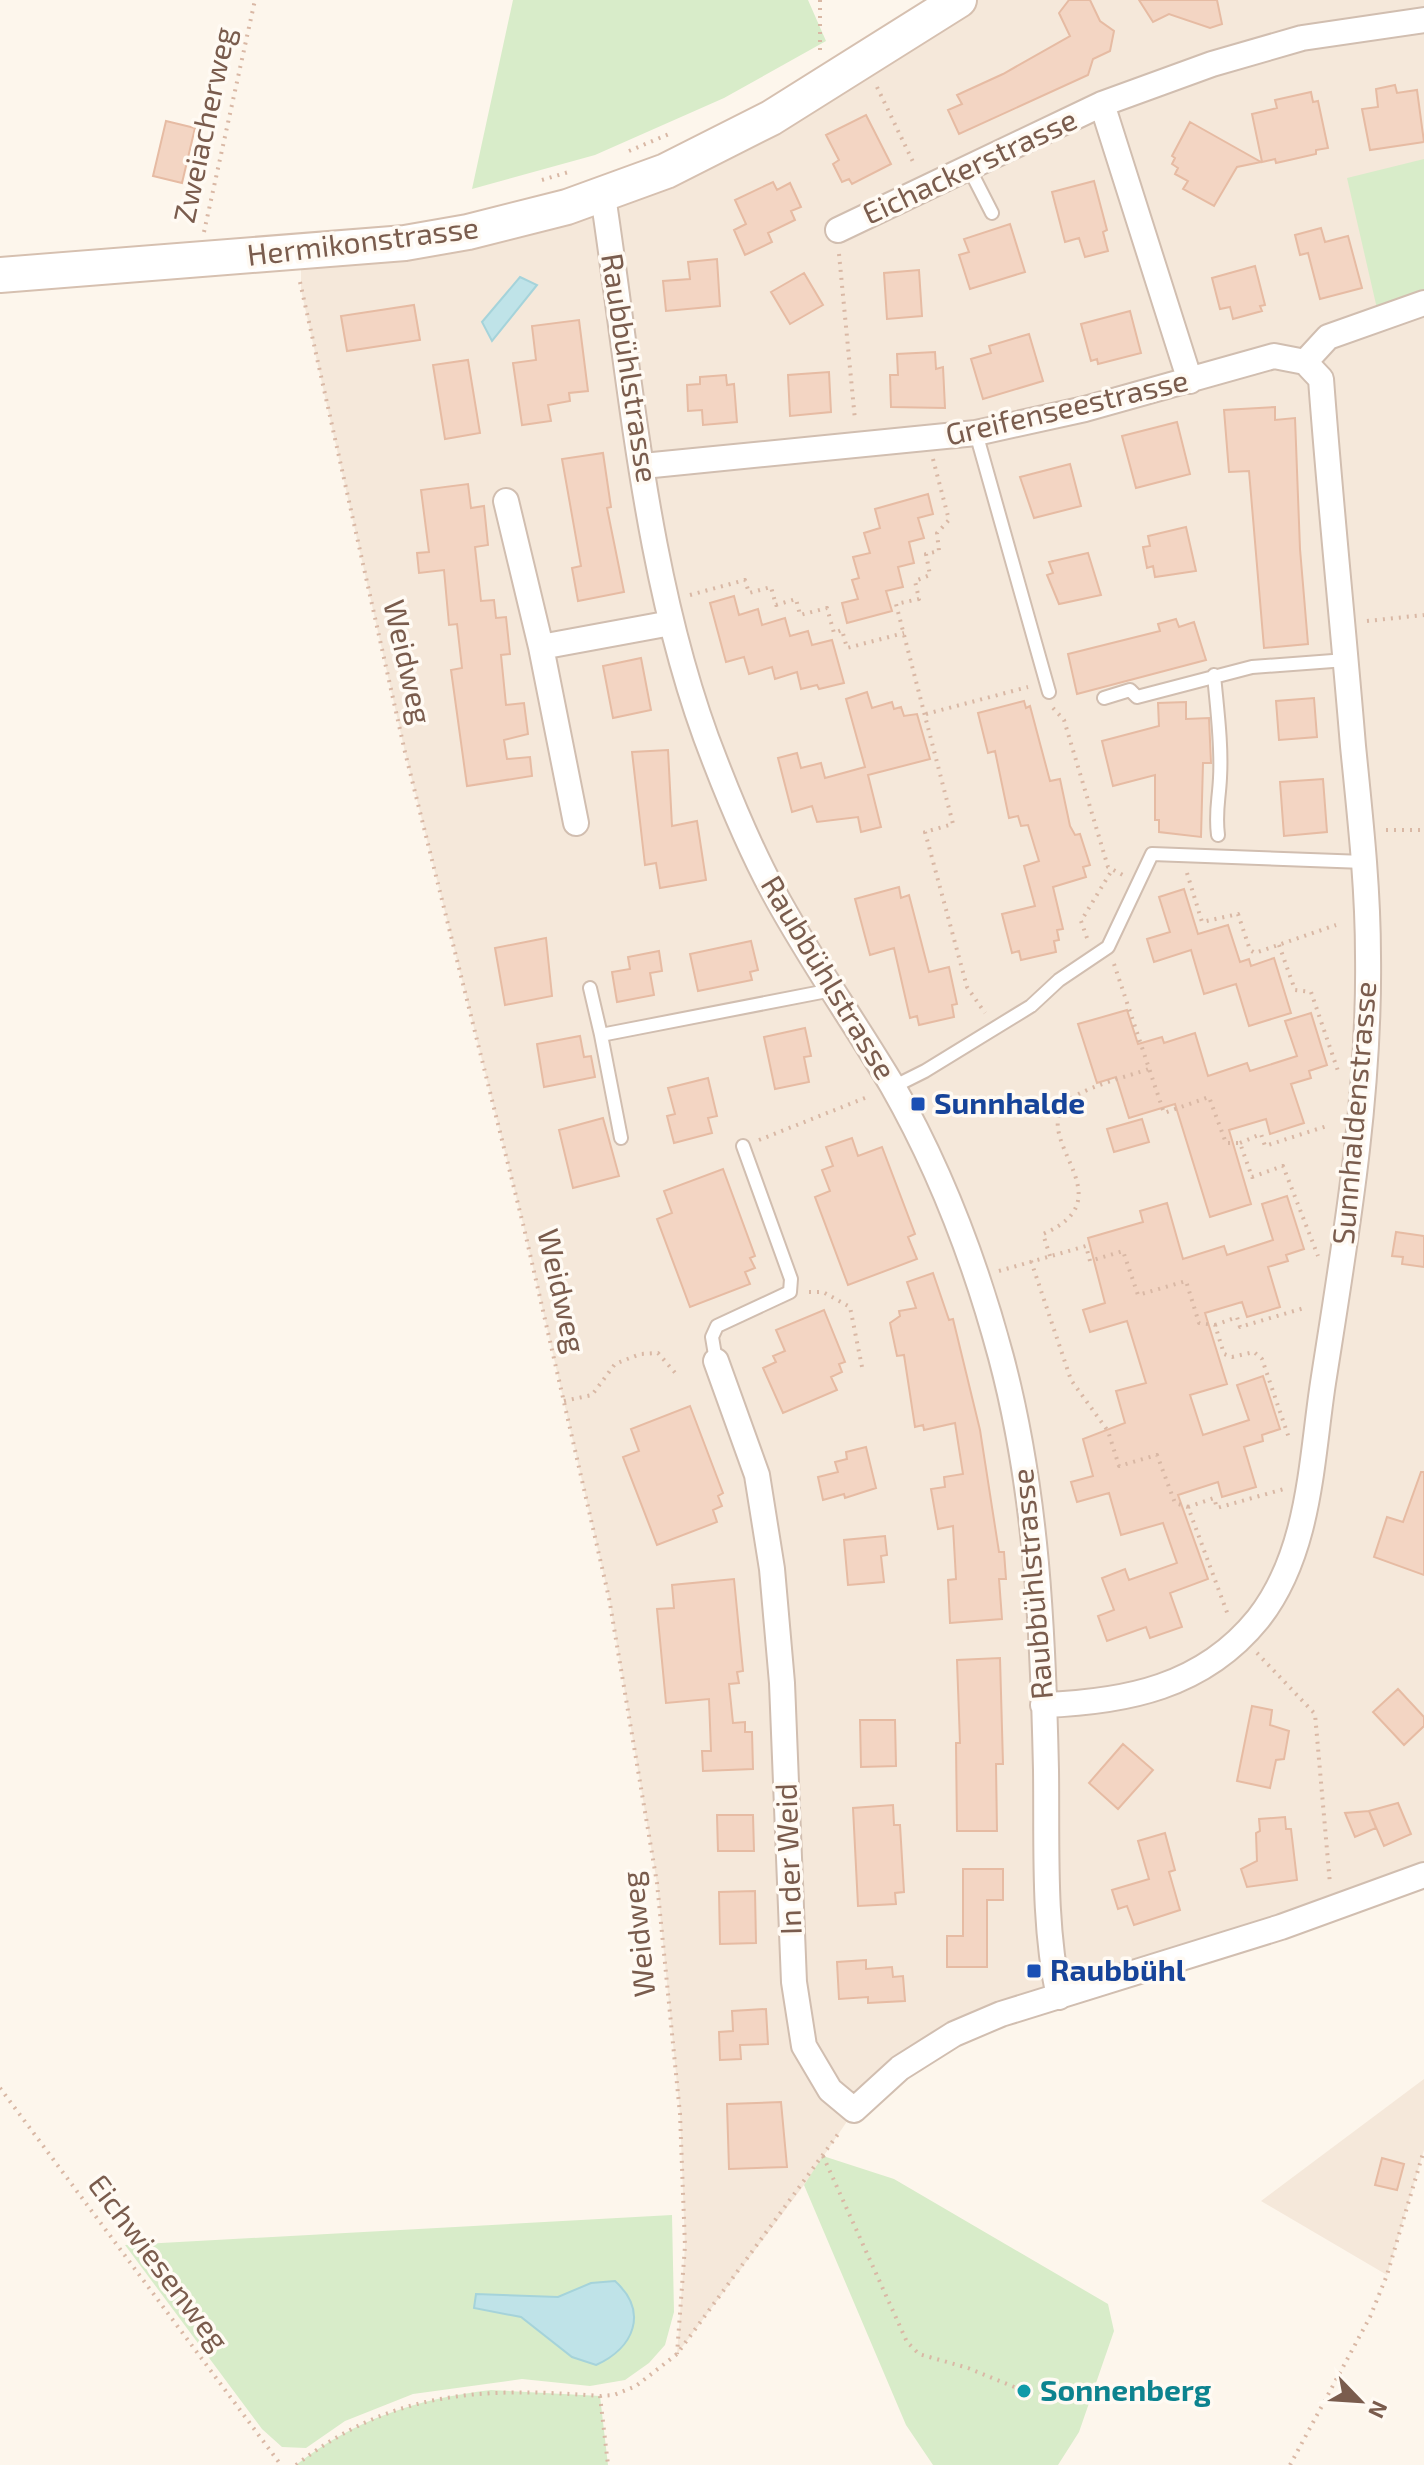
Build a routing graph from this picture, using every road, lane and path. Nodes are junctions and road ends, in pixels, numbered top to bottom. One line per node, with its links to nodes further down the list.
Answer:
1 (255, 0): 16 (path, Zweiacherweg)
2 (820, 0): 5 (path)
3 (959, 0): 12 (street, Hermikonstrasse)
4 (1424, 20): 7 (street, Eichackerstrasse)
5 (820, 52)
6 (873, 78): 11 (path)
7 (1102, 104): 10 (street, Eichackerstrasse); 21 (street, Eichackerstrasse)
8 (671, 133): 9 (path)
9 (616, 156)
10 (969, 168): 11 (street, Eichackerstrasse); 13 (lane)
11 (926, 189): 14 (street, Eichackerstrasse)
12 (603, 196): 15 (street, Hermikonstrasse); 25 (street, Raubbühlstrasse)
13 (992, 213)
14 (838, 230)
15 (301, 253): 16 (street, Hermikonstrasse); 72 (path, Weidweg)
16 (202, 261): 18 (street, Hermikonstrasse)
17 (840, 263): 22 (path)
18 (0, 275)
19 (1424, 303): 20 (street)
20 (1305, 362): 21 (street, Greifenseestrasse); 33 (street, Sunnhaldenstrasse)
21 (1190, 381): 23 (street, Greifenseestrasse)
22 (855, 426)
23 (976, 433): 24 (street, Greifenseestrasse); 36 (lane)
24 (928, 440): 25 (street, Greifenseestrasse); 31 (path)
25 (643, 466): 30 (street, Raubbühlstrasse)
26 (506, 501): 32 (street)
27 (684, 597): 31 (path)
28 (1424, 615): 29 (path)
29 (1357, 622)
30 (671, 623): 32 (street); 52 (street, Raubbühlstrasse)
31 (904, 633): 38 (path)
32 (541, 647): 39 (street)
33 (1346, 660): 34 (lane); 44 (street, Sunnhaldenstrasse)
34 (1214, 675): 37 (lane); 42 (lane)
35 (1033, 685): 38 (path)
36 (1049, 698): 45 (path)
37 (1104, 698)
38 (926, 714): 53 (path)
39 (576, 823)
40 (1375, 830): 41 (path)
41 (1424, 830)
42 (1218, 835)
43 (1182, 855): 44 (lane); 46 (lane); 48 (path)
44 (1364, 862): 78 (street, Sunnhaldenstrasse)
45 (1112, 870): 46 (path); 50 (path)
46 (1139, 883): 49 (lane)
47 (1336, 925): 48 (path)
48 (1279, 945): 56 (path)
49 (1108, 947): 50 (lane); 55 (path)
50 (1095, 957): 53 (lane)
51 (590, 988): 54 (lane)
52 (832, 990): 54 (lane); 57 (street, Raubbühlstrasse)
53 (995, 1028): 57 (lane)
54 (601, 1035): 59 (lane)
55 (1149, 1069): 60 (path); 62 (path)
56 (1348, 1086)
57 (884, 1090): 61 (path); 78 (street, Raubbühlstrasse)
58 (1330, 1125): 60 (path)
59 (621, 1138)
60 (1240, 1143): 64 (path)
61 (743, 1146): 66 (lane)
62 (1050, 1256): 63 (path); 68 (path)
63 (1031, 1261): 65 (path); 75 (path)
64 (1326, 1263)
65 (993, 1273)
66 (790, 1292): 69 (lane); 70 (path)
67 (1304, 1308): 68 (path)
68 (1215, 1325): 73 (path)
69 (716, 1361): 83 (street, In der Weid)
70 (862, 1367)
71 (677, 1375): 72 (path)
72 (564, 1401): 86 (path, Weidweg)
73 (1292, 1447)
74 (1294, 1486): 75 (path)
75 (1188, 1507): 76 (path)
76 (1233, 1626)
77 (1253, 1648): 80 (path)
78 (1043, 1705): 81 (street, Raubbühlstrasse)
79 (1424, 1875): 81 (street)
80 (1332, 1895)
81 (1059, 1997): 83 (street)
82 (0, 2088): 89 (path, Eichwiesenweg)
83 (854, 2110): 85 (path)
84 (1424, 2150): 92 (path)
85 (823, 2156): 86 (path); 87 (path)
86 (677, 2354): 88 (path)
87 (1024, 2391)
88 (600, 2396): 90 (path); 91 (path)
89 (281, 2465)
90 (296, 2465)
91 (608, 2465)
92 (1290, 2465)

